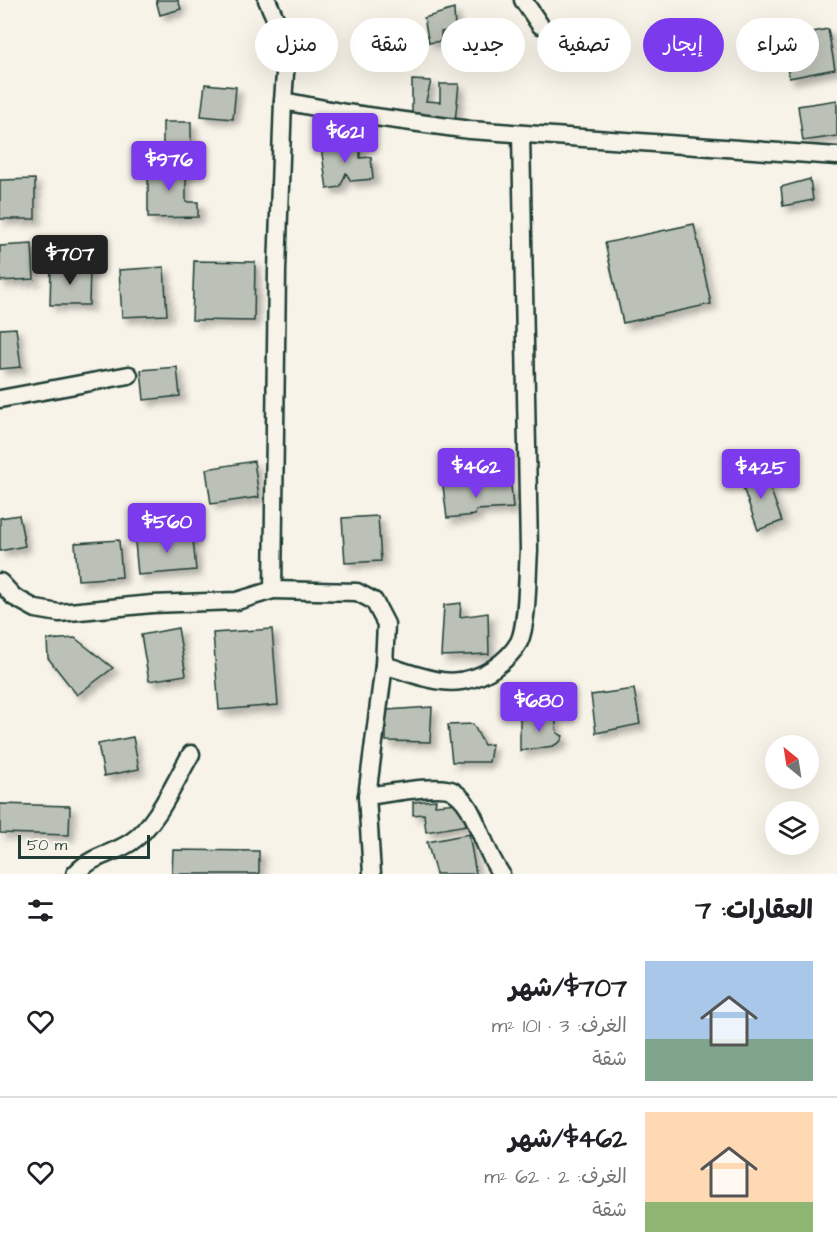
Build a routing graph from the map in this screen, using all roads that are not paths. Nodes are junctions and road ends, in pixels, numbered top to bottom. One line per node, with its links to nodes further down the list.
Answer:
1 (267, 0): 4 (street)
2 (523, 0): 3 (street)
3 (537, 21)
4 (283, 101): 5 (street); 10 (street)
5 (521, 134): 6 (street); 11 (street)
6 (837, 156)
7 (129, 375): 8 (street)
8 (0, 399)
9 (0, 582): 10 (street)
10 (273, 590): 11 (street)
11 (384, 665): 13 (street)
12 (191, 754): 14 (street)
13 (367, 796): 15 (street); 16 (street)
14 (75, 874)
15 (372, 874)
16 (501, 874)

